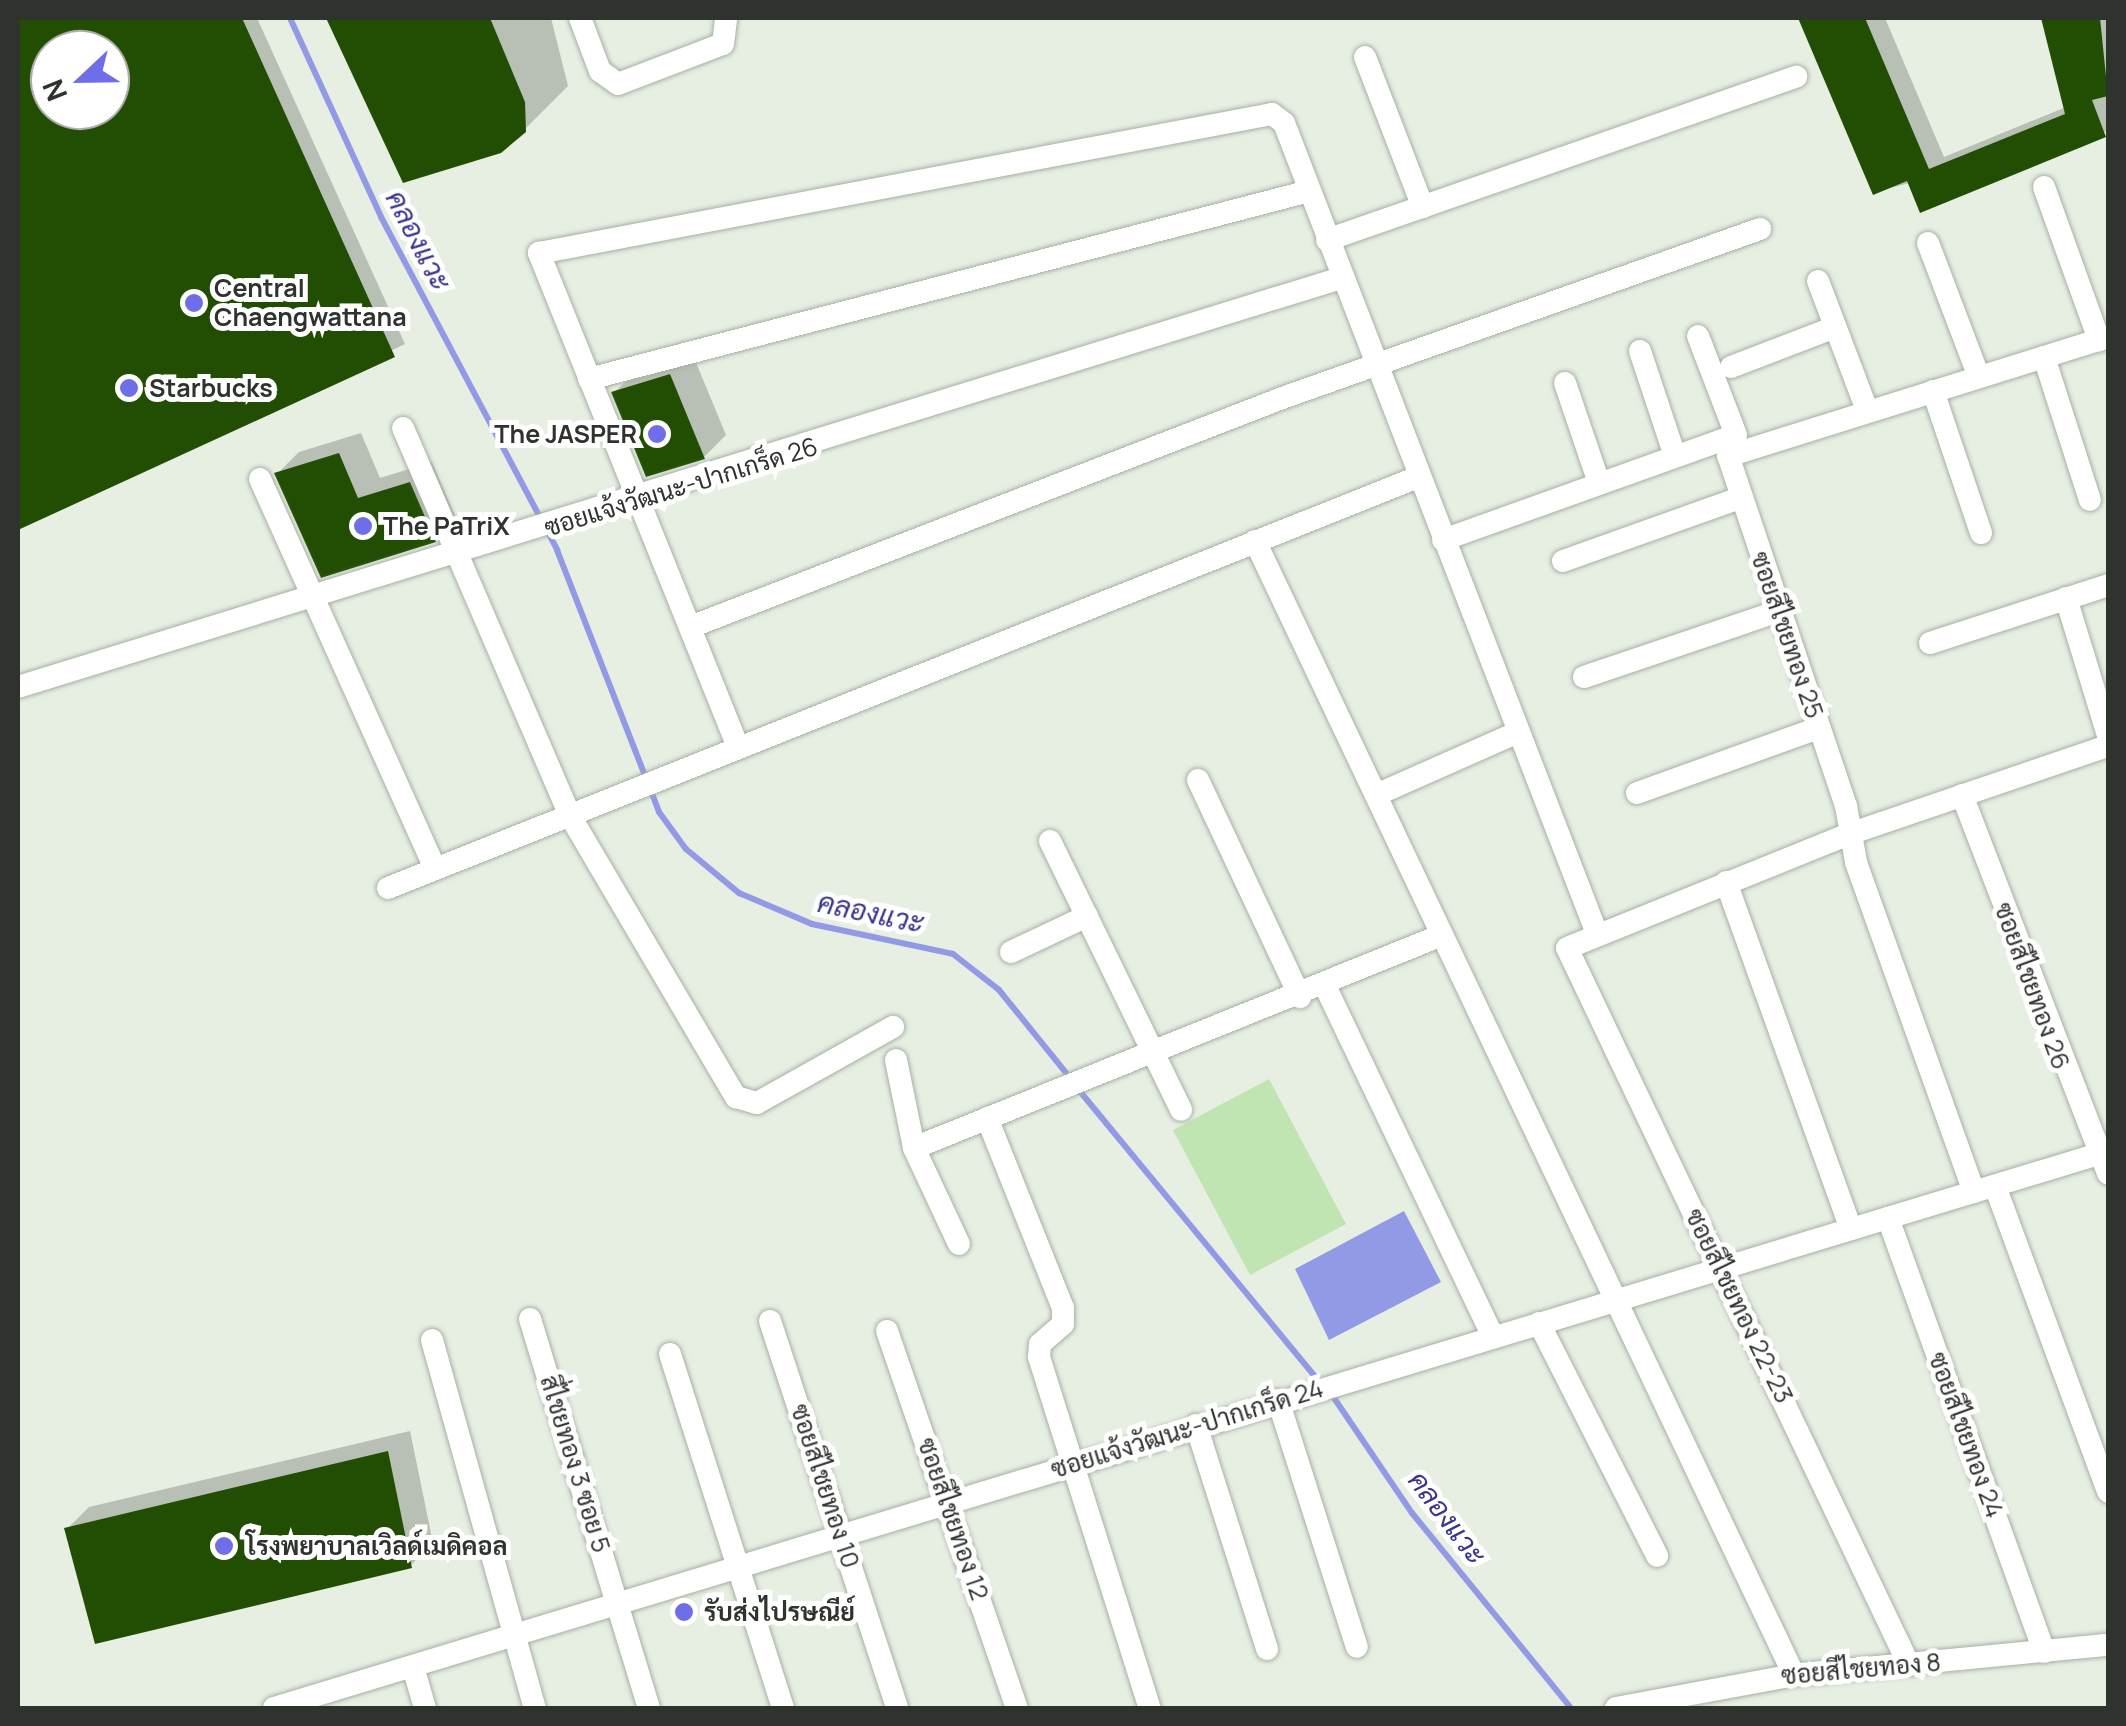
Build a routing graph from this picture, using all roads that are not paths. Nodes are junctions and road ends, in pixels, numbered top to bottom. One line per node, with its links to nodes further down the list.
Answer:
1 (580, 18): 2 (street)
2 (726, 18)
3 (1365, 58): 7 (street)
4 (1796, 77): 7 (street)
5 (2044, 188): 15 (street)
6 (1309, 191): 9 (street); 21 (street); 21 (street)
7 (1422, 207): 9 (street)
8 (1760, 229): 18 (street)
9 (1328, 240): 11 (street)
10 (1928, 243): 20 (street)
11 (1341, 278): 18 (street); 31 (street, ซอยแจ้งวัฒนะ-ปากเกร็ด 26)
12 (1818, 281): 13 (street)
13 (1835, 327): 19 (street); 24 (street)
14 (1698, 336): 26 (street)
15 (2104, 338): 17 (street, ซอยสีไชยทอง 25)
16 (1640, 351): 26 (street)
17 (2044, 356): 20 (street, ซอยสีไชยทอง 25); 32 (street)
18 (1375, 366): 27 (street); 42 (street)
19 (1731, 367)
20 (1979, 377): 23 (street, ซอยสีไชยทอง 25)
21 (589, 379): 31 (street)
22 (1565, 383): 29 (street)
23 (1933, 391): 24 (street, ซอยสีไชยทอง 25); 33 (street)
24 (1867, 410): 30 (street, ซอยสีไชยทอง 25)
25 (403, 428): 36 (street)
26 (1676, 456): 29 (street)
27 (1418, 477): 34 (street); 35 (street)
28 (260, 479): 40 (street)
29 (1598, 483): 34 (street)
30 (1740, 498): 37 (street); 41 (street, ซอยสีไชยทอง 25)
31 (640, 500): 36 (street, ซอยแจ้งวัฒนะ-ปากเกร็ด 26); 42 (street)
32 (2090, 500)
33 (1982, 533)
34 (1443, 540): 47 (street)
35 (1255, 542): 50 (street); 53 (street)
36 (456, 557): 40 (street, ซอยแจ้งวัฒนะ-ปากเกร็ด 26); 55 (street)
37 (1563, 562)
38 (2108, 585): 39 (street)
39 (2066, 598): 43 (street); 48 (street)
40 (313, 600): 45 (street, ซอยแจ้งวัฒนะ-ปากเกร็ด 26); 58 (street)
41 (1779, 612): 44 (street); 46 (street, ซอยสีไชยทอง 25)
42 (693, 626): 50 (street)
43 (1930, 643)
44 (1584, 677)
45 (18, 686)
46 (1819, 728): 52 (street); 56 (street, ซอยสีไชยทอง 25)
47 (1518, 732): 53 (street); 62 (street)
48 (2108, 736)
49 (2108, 746): 54 (street)
50 (738, 747): 55 (street)
51 (1198, 780): 66 (street)
52 (1637, 793)
53 (1376, 795): 63 (street)
54 (1962, 795): 56 (street); 73 (street, ซอยสีไชยทอง 26)
55 (569, 814): 58 (street); 67 (street)
56 (1852, 833): 59 (street); 74 (street, ซอยสีไชยทอง 25)
57 (1050, 841): 61 (street)
58 (434, 869): 60 (street)
59 (1726, 882): 62 (street); 76 (street)
60 (388, 888)
61 (1087, 916): 64 (street); 68 (street)
62 (1596, 931): 78 (street, ซอยสีไชยทอง 22-23)
63 (1442, 934): 65 (street); 79 (street)
64 (1011, 952)
65 (1325, 986): 66 (street); 84 (street)
66 (1300, 997): 68 (street)
67 (893, 1028)
68 (1152, 1051): 70 (street); 71 (street)
69 (896, 1060): 72 (street)
70 (1181, 1110)
71 (987, 1118): 72 (street); 89 (street)
72 (914, 1148): 77 (street)
73 (2106, 1159): 74 (street, ซอยแจ้งวัฒนะ-ปากเกร็ด 24)
74 (1984, 1189): 75 (street, ซอยแจ้งวัฒนะ-ปากเกร็ด 24); 90 (street)
75 (1888, 1218): 76 (street, ซอยแจ้งวัฒนะ-ปากเกร็ด 24); 100 (street, ซอยสีไชยทอง 24)
76 (1852, 1229): 78 (street, ซอยแจ้งวัฒนะ-ปากเกร็ด 24)
77 (959, 1244)
78 (1721, 1268): 79 (street, ซอยแจ้งวัฒนะ-ปากเกร็ด 24); 101 (street, ซอยสีไชยทอง 22-23)
79 (1617, 1301): 82 (street, ซอยแจ้งวัฒนะ-ปากเกร็ด 24); 103 (street)
80 (530, 1319): 95 (street, สี่ไชยทอง 3 ซอย 5)
81 (770, 1321): 92 (street, ซอยสีไชยทอง 10)
82 (1538, 1323): 84 (street, ซอยแจ้งวัฒนะ-ปากเกร็ด 24); 93 (street)
83 (887, 1330): 91 (street, ซอยสีไชยทอง 12)
84 (1492, 1334): 87 (street, ซอยแจ้งวัฒนะ-ปากเกร็ด 24)
85 (432, 1340): 96 (street)
86 (670, 1354): 94 (street)
87 (1278, 1400): 88 (street, ซอยแจ้งวัฒนะ-ปากเกร็ด 24); 98 (street)
88 (1196, 1426): 89 (street, ซอยแจ้งวัฒนะ-ปากเกร็ด 24); 99 (street)
89 (1076, 1464): 91 (street, ซอยแจ้งวัฒนะ-ปากเกร็ด 24); 112 (street)
90 (2108, 1492)
91 (949, 1505): 92 (street, ซอยแจ้งวัฒนะ-ปากเกร็ด 24); 111 (street, ซอยสีไชยทอง 12)
92 (842, 1540): 94 (street, ซอยแจ้งวัฒนะ-ปากเกร็ด 24); 110 (street, ซอยสีไชยทอง 10)
93 (1657, 1556)
94 (742, 1572): 95 (street, ซอยแจ้งวัฒนะ-ปากเกร็ด 24); 109 (street)
95 (620, 1608): 96 (street, ซอยแจ้งวัฒนะ-ปากเกร็ด 24); 108 (street, สี่ไชยทอง 3 ซอย 5)
96 (516, 1636): 102 (street, ซอยแจ้งวัฒนะ-ปากเกร็ด 24); 107 (street)
97 (2108, 1645): 100 (street, ซอยสีไชยทอง 8)
98 (1356, 1646)
99 (1267, 1648)
100 (2044, 1652): 101 (street, ซอยสีไชยทอง 8)
101 (1909, 1665): 103 (street, ซอยสีไชยทอง 8)
102 (413, 1667): 104 (street, ซอยแจ้งวัฒนะ-ปากเกร็ด 24); 106 (street)
103 (1794, 1675): 113 (street, ซอยสีไชยทอง 8)
104 (304, 1704): 105 (street, ซอยแจ้งวัฒนะ-ปากเกร็ด 24)
105 (274, 1708)
106 (425, 1708)
107 (535, 1708)
108 (649, 1708)
109 (783, 1708)
110 (898, 1708)
111 (1017, 1708)
112 (1150, 1708)
113 (1616, 1708)

